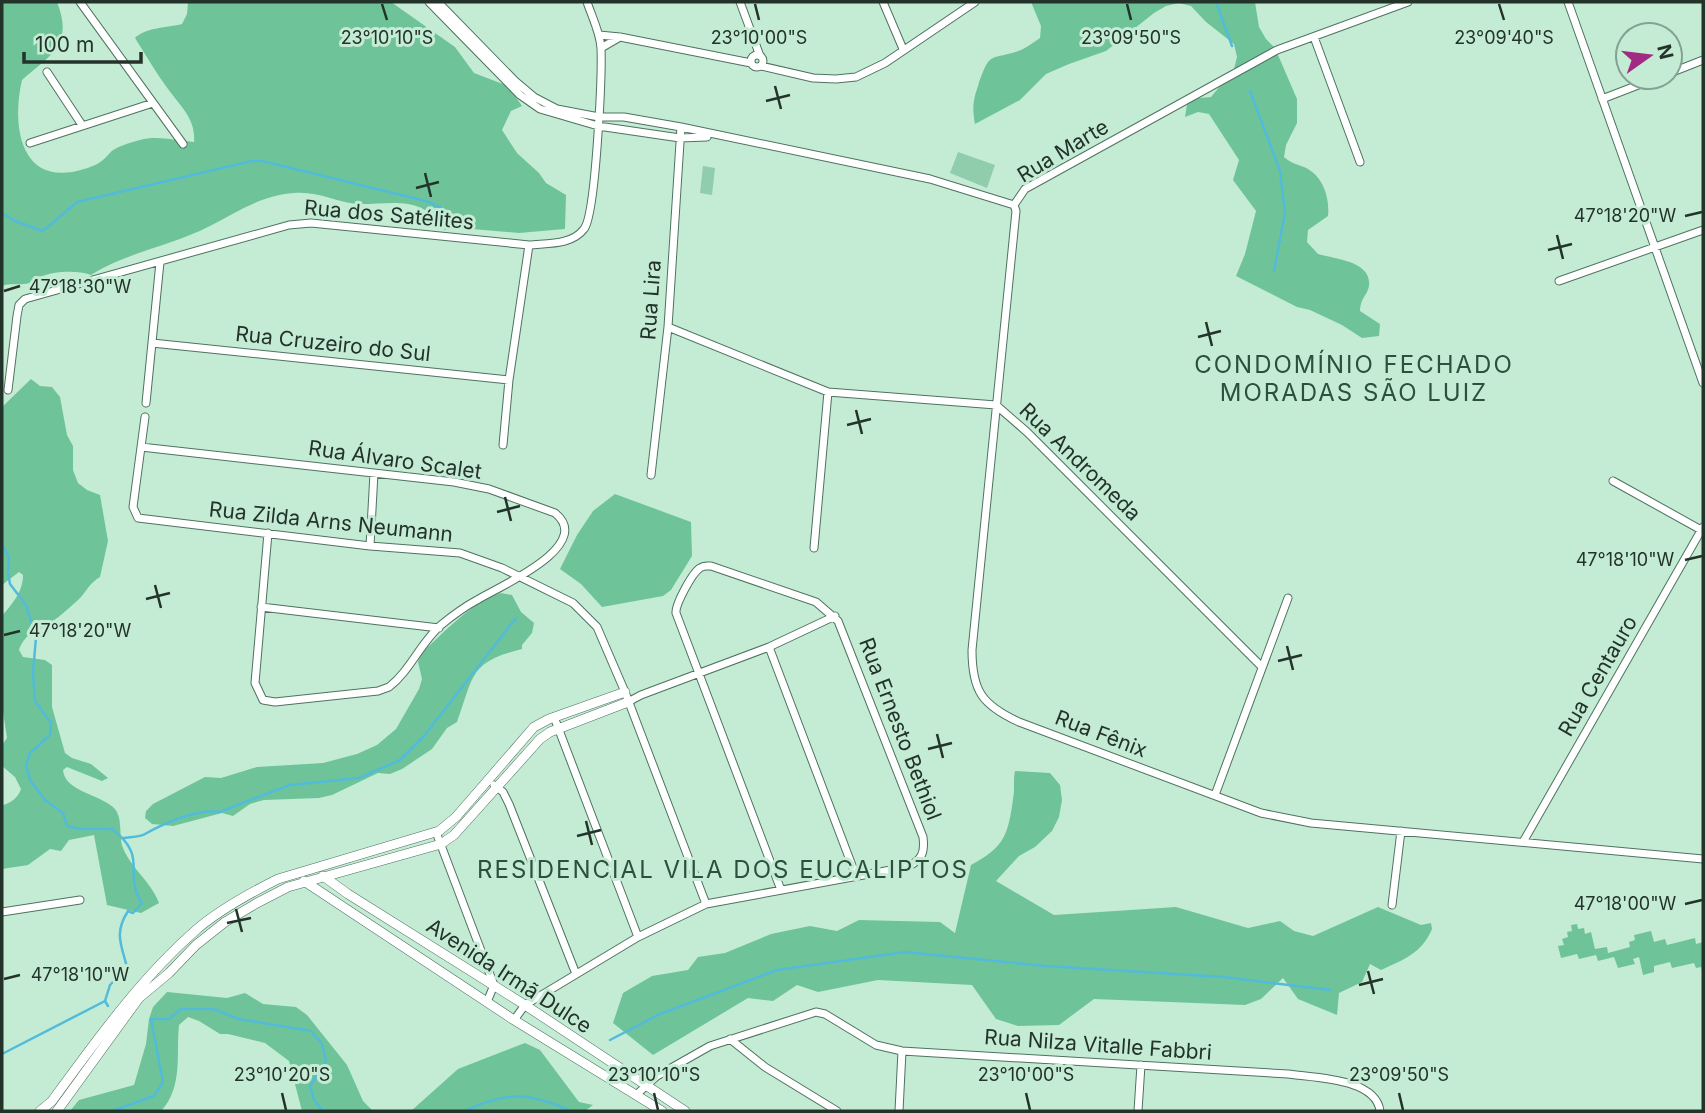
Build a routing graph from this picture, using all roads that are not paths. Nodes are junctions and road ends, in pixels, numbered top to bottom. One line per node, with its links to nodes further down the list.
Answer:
1 (80, 2): 23 (street)
2 (429, 2): 25 (street, Rua Marte)
3 (438, 2): 25 (street, Rua Marte)
4 (587, 2): 10 (street, Rua dos Satélites)
5 (740, 2): 15 (street)
6 (883, 2): 14 (street)
7 (975, 2): 14 (street)
8 (1408, 2): 12 (street, Rua Marte)
9 (1568, 2): 22 (street)
10 (599, 35): 11 (street); 13 (street, Rua dos Satélites)
11 (620, 37): 13 (street); 17 (street)
12 (1314, 37): 33 (street); 34 (street, Rua Marte)
13 (601, 48): 25 (street, Rua dos Satélites)
14 (903, 49): 18 (street)
15 (760, 56): 17 (street); 18 (street)
16 (1703, 60): 19 (street)
17 (751, 63): 18 (street)
18 (761, 66)
19 (1684, 67)
20 (47, 72): 26 (street)
21 (1623, 91): 22 (street)
22 (1602, 99): 37 (street)
23 (153, 103): 26 (street); 32 (street)
24 (643, 121): 25 (street, Rua Marte); 27 (street, Rua Marte); 28 (street)
25 (598, 122): 28 (street, Rua Marte); 36 (street, Rua dos Satélites)
26 (82, 124): 31 (street)
27 (681, 127): 29 (street, Rua Marte); 30 (street, Rua Lira)
28 (643, 132): 30 (street, Rua Marte)
29 (717, 136): 30 (street, Rua Marte); 34 (street, Rua Marte)
30 (680, 138): 40 (street, Rua Lira)
31 (30, 143)
32 (183, 144)
33 (1360, 162)
34 (1014, 205): 47 (street, Rua Fênix)
35 (1703, 230): 37 (street)
36 (529, 245): 38 (street, Rua dos Satélites); 42 (street)
37 (1656, 247): 39 (street); 43 (street)
38 (160, 262): 41 (street); 44 (street, Rua dos Satélites)
39 (1559, 281)
40 (668, 327): 45 (street, Rua Andromeda); 52 (street, Rua Lira)
41 (152, 343): 42 (street, Rua Cruzeiro do Sul); 46 (street)
42 (509, 380): 49 (street)
43 (1703, 383)
44 (8, 390)
45 (828, 392): 47 (street, Rua Andromeda); 57 (street)
46 (146, 404)
47 (996, 405): 64 (street, Rua Andromeda); 71 (street, Rua Fênix)
48 (145, 417): 50 (street)
49 (503, 445)
50 (141, 447): 51 (street, Rua Álvaro Scalet); 55 (street, Rua Zilda Arns Neumann)
51 (374, 472): 56 (street); 58 (street, Rua Álvaro Scalet)
52 (651, 475)
53 (1613, 481): 54 (street)
54 (1703, 530): 74 (street, Rua Centauro)
55 (268, 533): 56 (street, Rua Zilda Arns Neumann); 60 (street)
56 (370, 546): 58 (street, Rua Zilda Arns Neumann)
57 (814, 548)
58 (520, 578): 62 (street); 66 (street, Rua Zilda Arns Neumann)
59 (1288, 598): 64 (street)
60 (261, 607): 62 (street); 62 (street)
61 (835, 616): 63 (street); 65 (street); 79 (street, Rua Ernesto Bethiol)
62 (439, 628)
63 (769, 647): 65 (street); 79 (street)
64 (1262, 667): 71 (street)
65 (699, 673): 66 (street); 82 (street)
66 (626, 697): 67 (street); 68 (street); 84 (street, Rua Zilda Arns Neumann)
67 (554, 717): 68 (street); 69 (street)
68 (558, 729): 70 (street); 87 (street)
69 (488, 780): 70 (street); 73 (street)
70 (497, 786): 75 (street); 90 (street)
71 (1215, 795): 72 (street, Rua Fênix)
72 (1401, 831): 74 (street, Rua Fênix); 85 (street)
73 (436, 832): 75 (street); 77 (street)
74 (1523, 842): 76 (street, Rua Fênix)
75 (441, 844): 80 (street); 91 (street)
76 (1703, 859)
77 (317, 869): 78 (street); 80 (street, Avenida Irmã Dulce)
78 (298, 874): 81 (street, Avenida Irmã Dulce); 88 (street)
79 (856, 876): 82 (street)
80 (325, 878): 81 (street); 91 (street, Avenida Irmã Dulce)
81 (306, 883): 89 (street); 92 (street, Avenida Irmã Dulce)
82 (781, 890): 84 (street)
83 (80, 900): 86 (street)
84 (706, 904): 87 (street)
85 (1392, 905)
86 (2, 912)
87 (638, 937): 90 (street)
88 (161, 965): 89 (street); 100 (street)
89 (169, 973): 100 (street)
90 (576, 974): 93 (street)
91 (494, 985): 92 (street); 93 (street, Avenida Irmã Dulce)
92 (487, 1002): 94 (street, Avenida Irmã Dulce)
93 (525, 1005): 94 (street); 98 (street, Avenida Irmã Dulce)
94 (514, 1020): 99 (street, Avenida Irmã Dulce)
95 (730, 1039): 96 (street, Rua Nilza Vitalle Fabbri); 98 (street); 104 (street)
96 (902, 1051): 97 (street, Rua Nilza Vitalle Fabbri); 105 (street)
97 (1141, 1065): 106 (street); 107 (street, Rua Nilza Vitalle Fabbri)
98 (644, 1086): 99 (street); 103 (street, Avenida Irmã Dulce)
99 (636, 1095): 102 (street, Avenida Irmã Dulce)
100 (58, 1104): 101 (street)
101 (40, 1111)
102 (662, 1111)
103 (685, 1111)
104 (837, 1111)
105 (899, 1111)
106 (1138, 1111)
107 (1380, 1111)

